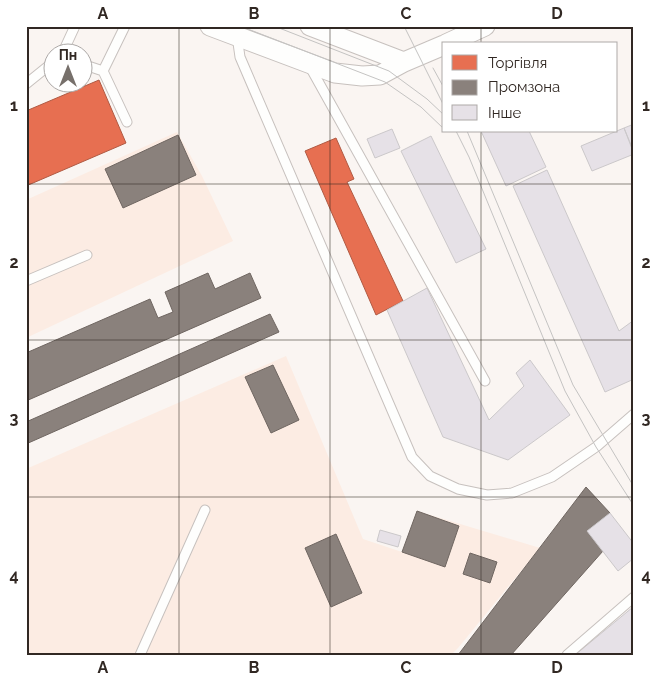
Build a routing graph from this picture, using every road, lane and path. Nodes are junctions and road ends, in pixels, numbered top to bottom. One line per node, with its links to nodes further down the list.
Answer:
1 (75, 26): 7 (lane)
2 (125, 26): 14 (lane)
3 (210, 26): 6 (street)
4 (310, 26): 11 (street)
5 (486, 26): 8 (street)
6 (236, 36): 10 (street); 20 (lane)
7 (68, 42)
8 (450, 42)
9 (442, 45): 11 (street)
10 (308, 62): 11 (street); 19 (lane)
11 (404, 62)
12 (92, 68): 14 (lane)
13 (42, 71): 15 (lane)
14 (103, 72): 16 (lane)
15 (26, 84)
16 (127, 122)
17 (87, 255): 18 (lane)
18 (26, 281)
19 (485, 381)
20 (634, 414)
21 (205, 510): 23 (lane)
22 (634, 597): 24 (lane)
23 (140, 655)
24 (567, 655)

